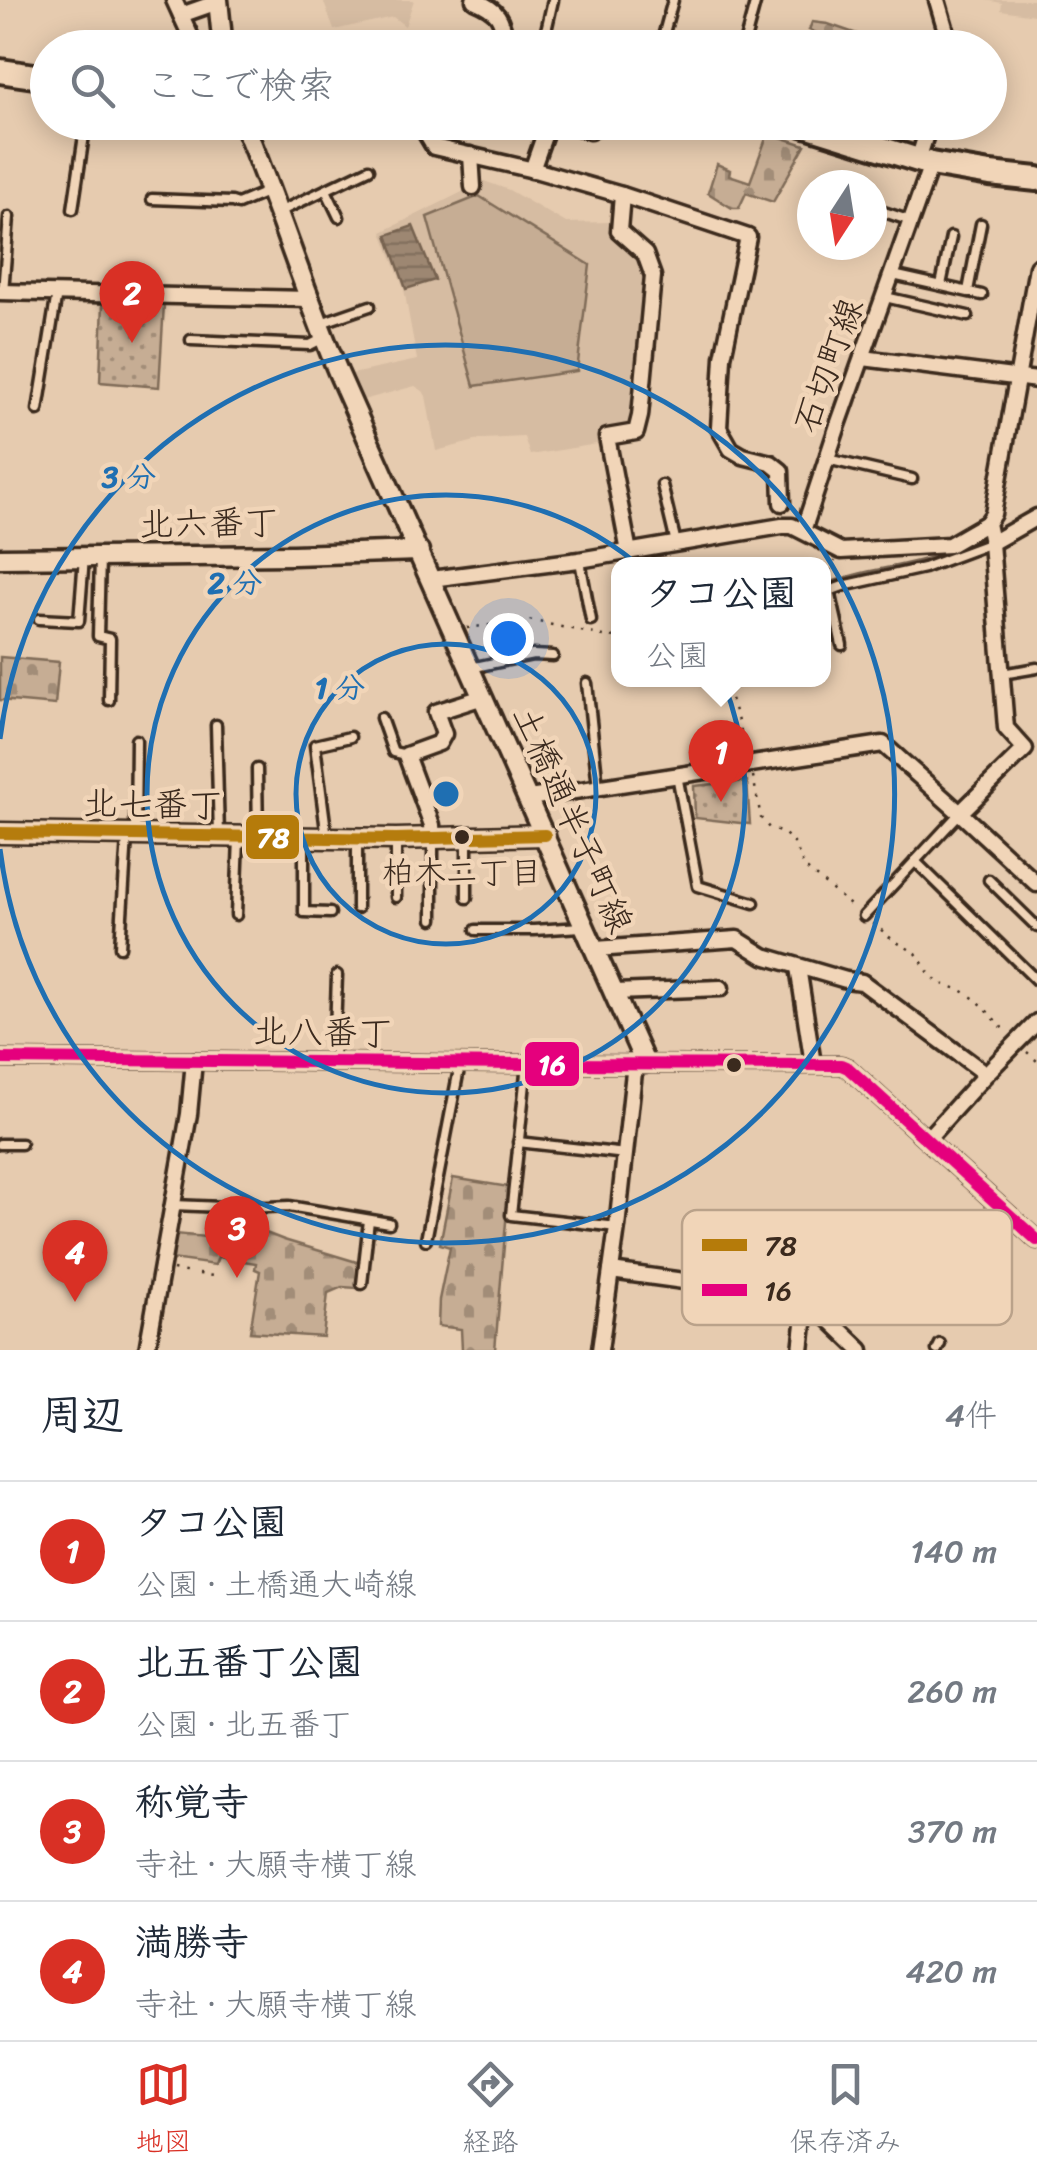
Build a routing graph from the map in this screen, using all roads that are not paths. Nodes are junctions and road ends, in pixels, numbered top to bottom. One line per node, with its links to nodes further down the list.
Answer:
1 (474, 0): 10 (street)
2 (554, 0): 11 (lane)
3 (673, 0): 12 (lane)
4 (756, 0): 13 (lane)
5 (937, 0): 14 (street)
6 (218, 1): 7 (street); 9 (street)
7 (177, 7): 8 (street)
8 (188, 30)
9 (221, 30)
10 (502, 30)
11 (550, 30)
12 (665, 30)
13 (748, 30)
14 (946, 30)
15 (0, 71): 16 (main road)
16 (30, 75)
17 (83, 140): 33 (lane)
18 (250, 140): 29 (street, 土橋通半子町線)
19 (429, 140): 23 (street)
20 (543, 140): 26 (street)
21 (854, 140): 24 (main road)
22 (928, 140): 24 (street, 石切町線)
23 (470, 155): 26 (street); 28 (street)
24 (925, 162): 27 (main road); 38 (street, 石切町線)
25 (369, 169): 30 (lane)
26 (532, 170): 31 (street)
27 (1037, 179)
28 (473, 186)
29 (271, 190): 32 (lane); 34 (street, 土橋通半子町線)
30 (326, 190): 34 (lane); 37 (lane)
31 (622, 195): 61 (street); 67 (street)
32 (152, 199)
33 (72, 209)
34 (279, 212): 49 (street, 土橋通半子町線)
35 (887, 213): 38 (lane)
36 (8, 217): 44 (lane)
37 (340, 217)
38 (912, 221): 42 (street, 石切町線)
39 (980, 224): 45 (lane)
40 (950, 237): 43 (lane)
41 (1037, 267): 55 (street)
42 (893, 275): 43 (lane); 48 (street, 石切町線)
43 (940, 285): 45 (lane)
44 (2, 292): 46 (street)
45 (968, 292): 47 (lane)
46 (58, 293): 49 (street); 57 (lane)
47 (982, 295)
48 (885, 298): 51 (lane); 54 (street, 石切町線)
49 (309, 299): 52 (street, 土橋通半子町線)
50 (370, 306): 52 (lane)
51 (968, 316)
52 (321, 331): 53 (lane); 66 (street, 土橋通半子町線)
53 (191, 340)
54 (863, 358): 55 (street); 58 (street, 石切町線)
55 (1018, 378): 56 (street); 64 (street)
56 (1037, 380)
57 (38, 410)
58 (826, 459): 59 (lane); 63 (street, 石切町線)
59 (912, 479)
60 (662, 485): 65 (lane)
61 (782, 503)
62 (1037, 517): 64 (street)
63 (804, 531): 64 (street); 65 (street)
64 (989, 533): 72 (lane); 80 (street)
65 (676, 544): 67 (street)
66 (419, 551): 68 (street, 北六番丁); 71 (street, 土橋通半子町線)
67 (629, 552): 70 (street)
68 (92, 557): 69 (street, 北六番丁); 74 (lane); 83 (lane)
69 (0, 558)
70 (579, 560): 71 (street); 75 (lane)
71 (431, 579): 78 (street, 土橋通半子町線)
72 (831, 590)
73 (831, 609): 76 (lane)
74 (39, 620)
75 (591, 620)
76 (842, 645)
77 (553, 656): 78 (lane)
78 (470, 668): 82 (street, 土橋通半子町線)
79 (1037, 668): 80 (lane)
80 (1001, 674): 88 (street)
81 (587, 683): 93 (lane)
82 (483, 697): 89 (street); 94 (street, 土橋通半子町線)
83 (108, 700)
84 (381, 718): 89 (lane)
85 (216, 724): 99 (lane)
86 (350, 737): 102 (lane)
87 (136, 740): 98 (lane)
88 (1025, 749): 90 (street); 95 (street)
89 (406, 755): 103 (street)
90 (1037, 760)
91 (257, 769): 100 (lane)
92 (677, 775): 93 (street); 95 (street); 112 (lane)
93 (598, 787): 94 (street)
94 (529, 798): 97 (street, 土橋通半子町線)
95 (960, 812): 107 (lane); 109 (street)
96 (0, 833): 98 (street, 北七番丁)
97 (544, 835): 104 (street, 北七番丁); 118 (street, 土橋通半子町線)
98 (131, 836): 99 (street, 北七番丁); 121 (lane)
99 (220, 837): 100 (street, 北七番丁)
100 (249, 838): 101 (street, 北七番丁); 115 (lane)
101 (304, 838): 102 (street, 北七番丁); 114 (lane)
102 (327, 838): 105 (street, 北七番丁)
103 (433, 838): 104 (street, 北七番丁); 106 (street, 北七番丁); 117 (lane)
104 (468, 838): 111 (lane)
105 (357, 839): 106 (street, 北七番丁); 113 (lane)
106 (396, 839): 110 (lane)
107 (915, 862): 116 (lane); 125 (lane)
108 (988, 880): 119 (lane)
109 (1037, 884)
110 (396, 898)
111 (467, 898)
112 (754, 903)
113 (356, 908)
114 (330, 913)
115 (236, 915)
116 (864, 916)
117 (433, 920)
118 (586, 926): 120 (lane); 122 (street, 土橋通半子町線)
119 (1037, 927)
120 (476, 930)
121 (120, 947)
122 (596, 948): 123 (street); 127 (street, 土橋通半子町線)
123 (798, 967): 135 (street); 136 (street)
124 (338, 975): 131 (lane)
125 (1037, 981)
126 (721, 988): 127 (street)
127 (615, 992): 132 (street, 土橋通半子町線)
128 (1037, 1022): 136 (street)
129 (0, 1059): 130 (street, 北八番丁)
130 (194, 1061): 131 (street, 北八番丁); 142 (street)
131 (334, 1062): 133 (street, 北八番丁)
132 (640, 1063): 134 (street, 北八番丁); 135 (street); 141 (street)
133 (460, 1064): 134 (street, 北八番丁); 148 (lane)
134 (527, 1064): 138 (lane)
135 (813, 1064): 137 (street)
136 (986, 1074): 137 (street)
137 (928, 1139): 143 (street)
138 (518, 1142): 141 (lane); 147 (lane)
139 (0, 1144): 140 (lane)
140 (21, 1144)
141 (626, 1154): 147 (street)
142 (173, 1205): 145 (lane); 155 (street)
143 (1005, 1210)
144 (1012, 1217): 149 (street)
145 (370, 1220): 146 (lane); 152 (lane)
146 (388, 1223)
147 (617, 1227): 150 (street)
148 (426, 1240)
149 (1037, 1240)
150 (611, 1270): 151 (street); 156 (street)
151 (682, 1280)
152 (362, 1284)
153 (804, 1325): 157 (street)
154 (834, 1325): 158 (street)
155 (147, 1350)
156 (600, 1350)
157 (802, 1350)
158 (860, 1350)

